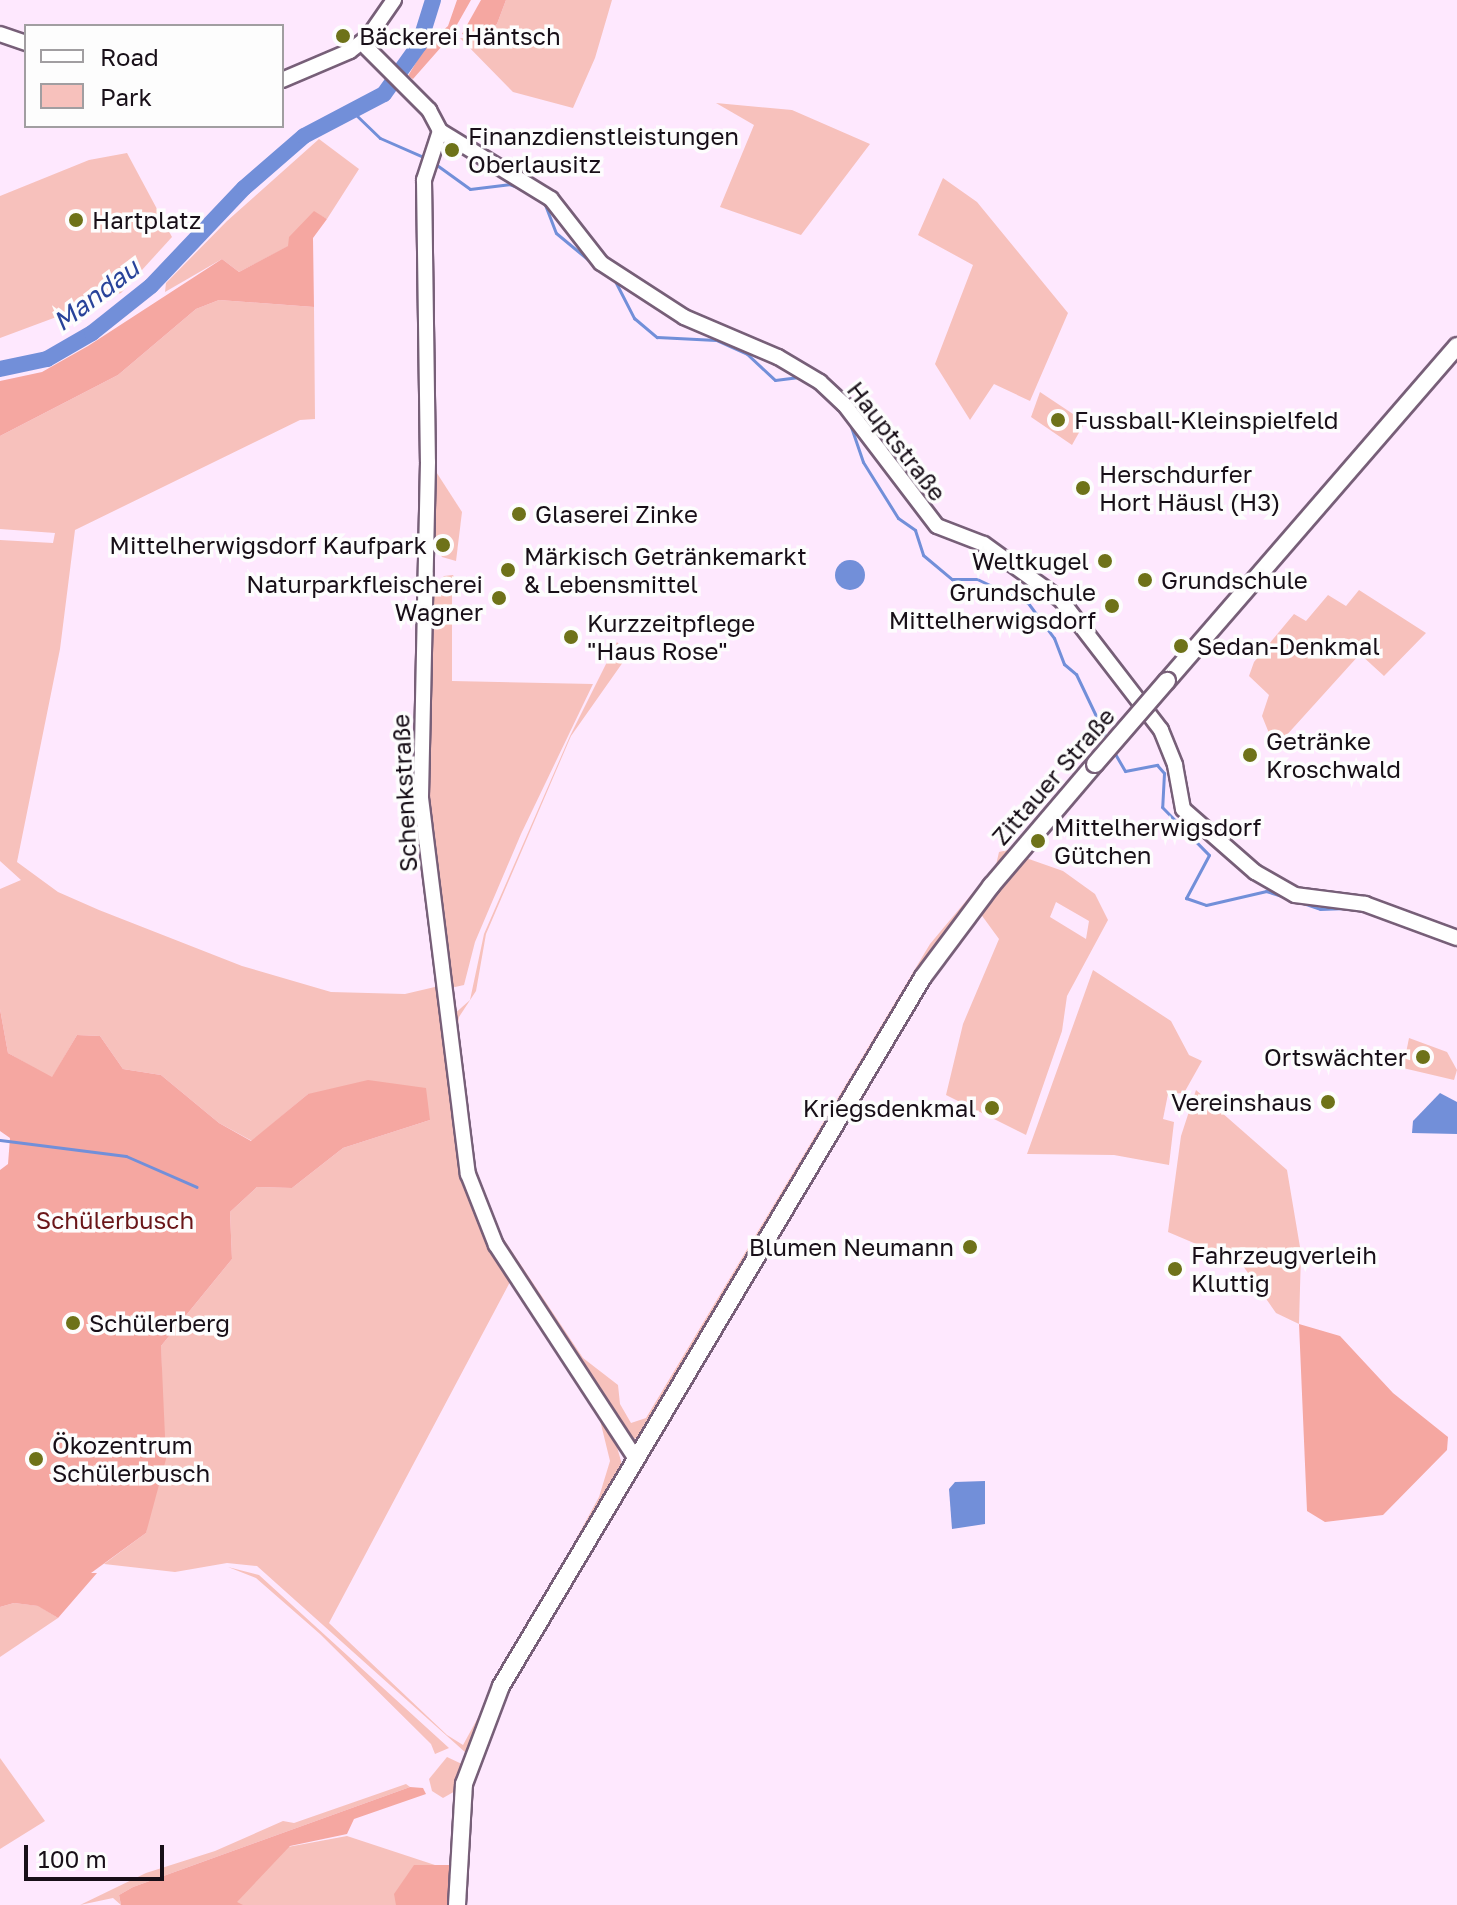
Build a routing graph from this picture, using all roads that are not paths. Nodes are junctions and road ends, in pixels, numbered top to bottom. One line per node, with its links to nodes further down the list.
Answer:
1 (394, 0): 3 (main road)
2 (0, 34): 4 (main road)
3 (369, 36): 5 (main road); 6 (main road)
4 (24, 42)
5 (284, 79)
6 (440, 131): 8 (main road, Hauptstraße); 9 (main road, Schenkstraße)
7 (1457, 346): 9 (main road, Zittauer Straße, bridge)
8 (1457, 938)
9 (636, 1459): 10 (main road, Zittauer Straße)
10 (457, 1905)

